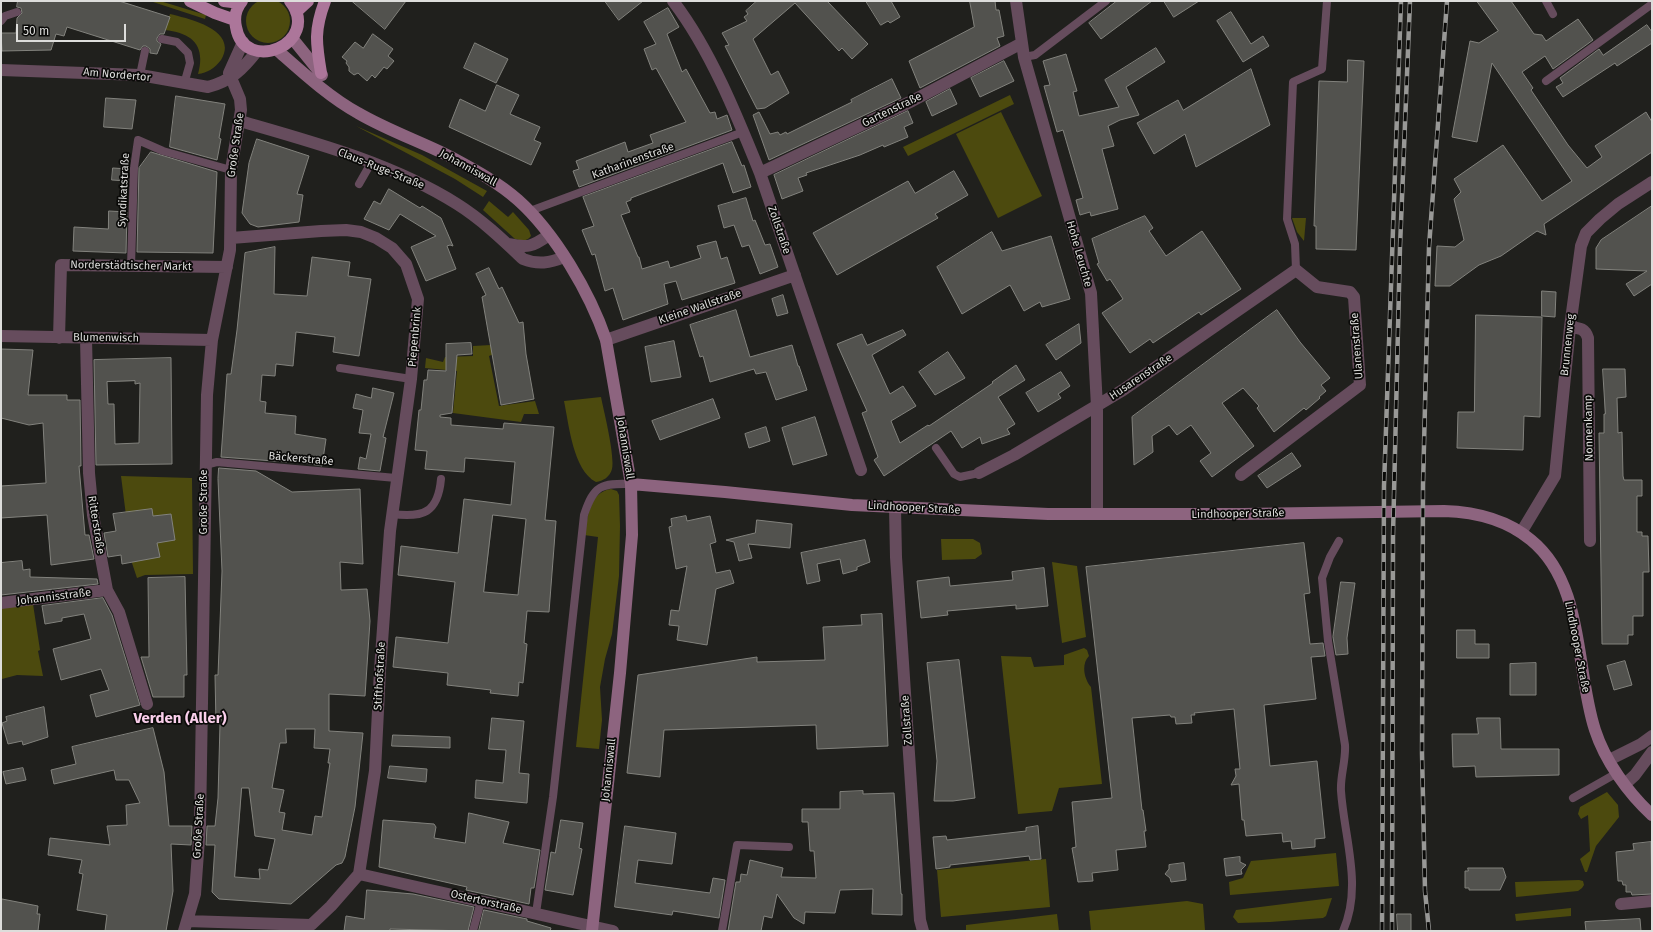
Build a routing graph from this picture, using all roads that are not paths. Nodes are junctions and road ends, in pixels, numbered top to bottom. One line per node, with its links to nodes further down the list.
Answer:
1 (190, 1): 16 (main road)
2 (224, 1): 11 (main road)
3 (290, 1): 14 (main road)
4 (308, 1): 14 (main road)
5 (325, 1): 27 (main road)
6 (673, 1): 34 (street, Zollstraße)
7 (1016, 1): 21 (street, Hohe Leuchte)
8 (1106, 1): 25 (lane)
9 (1327, 1): 47 (lane)
10 (1546, 1): 15 (lane)
11 (241, 2): 16 (main road)
12 (1652, 4): 30 (lane)
13 (17, 12): 17 (lane)
14 (296, 12): 18 (main road)
15 (1553, 14)
16 (235, 20): 20 (main road)
17 (1, 21)
18 (292, 38): 22 (main road); 27 (main road, Johanniswall)
19 (162, 39): 31 (lane)
20 (243, 42): 24 (main road); 29 (street)
21 (1022, 43): 25 (street, Hohe Leuchte); 37 (street, Gartenstraße)
22 (277, 50): 24 (main road); 32 (main road, Johanniswall)
23 (146, 51): 28 (lane)
24 (257, 51): 29 (street)
25 (1024, 57): 57 (street, Hohe Leuchte)
26 (1, 70): 28 (street, Am Nordertor)
27 (321, 73): 32 (main road, Johanniswall)
28 (140, 75): 31 (street, Am Nordertor)
29 (230, 77): 31 (street, Am Nordertor); 33 (street, Große Straße)
30 (1546, 81)
31 (184, 84)
32 (340, 101): 40 (main road, Johanniswall)
33 (240, 121): 35 (street, Claus-Ruge-Straße); 36 (street, Große Straße)
34 (743, 132): 37 (street, Zollstraße); 40 (lane, Katharinenstraße)
35 (371, 163): 39 (lane); 43 (street, Claus-Ruge-Straße)
36 (231, 170): 42 (street, Große Straße); 45 (lane, Syndikatstraße)
37 (760, 173): 48 (street, Zollstraße)
38 (1652, 182): 49 (street, Brunnenweg)
39 (359, 184)
40 (530, 211): 41 (main road, Johanniswall)
41 (548, 235): 43 (street, Claus-Ruge-Straße); 44 (main road, Johanniswall)
42 (231, 238): 46 (street, Große Straße); 56 (street, Piepenbrink)
43 (508, 244): 44 (street, Claus-Ruge-Straße)
44 (564, 257): 54 (main road, Johanniswall)
45 (131, 266): 46 (street, Norderstädtischer Markt); 51 (street, Norderstädtischer Markt)
46 (227, 267): 53 (street, Große Straße)
47 (1296, 270): 57 (street, Husarenstraße); 62 (street, Ulanenstraße)
48 (795, 275): 54 (street, Kleine Wallstraße); 60 (street, Zollstraße)
49 (1570, 328): 69 (street, Brunnenweg); 71 (street, Nonnenkamp)
50 (1, 336): 51 (street, Blumenwisch)
51 (59, 338): 52 (street, Blumenwisch)
52 (86, 338): 53 (street, Blumenwisch); 72 (street, Ritterstraße)
53 (212, 340): 59 (street, Große Straße)
54 (606, 340): 65 (main road, Johanniswall)
55 (340, 368): 56 (lane)
56 (411, 379): 63 (street, Piepenbrink)
57 (1097, 407): 61 (street, Husarenstraße); 68 (street, Hohe Leuchte)
58 (936, 448): 61 (lane)
59 (205, 465): 63 (lane, Bäckerstraße); 88 (street, Große Straße)
60 (861, 470)
61 (979, 473)
62 (1241, 475)
63 (396, 478): 67 (street, Stifthofstraße)
64 (441, 479): 67 (lane)
65 (631, 484): 66 (main road, Lindhooper Straße); 87 (lane); 90 (main road, Johanniswall)
66 (895, 508): 68 (main road, Lindhooper Straße); 95 (street, Zollstraße)
67 (392, 514): 83 (street, Stifthofstraße)
68 (1097, 514): 69 (main road, Lindhooper Straße)
69 (1522, 531): 77 (main road, Lindhooper Straße)
70 (1340, 541): 91 (lane)
71 (1590, 541)
72 (107, 590): 73 (street, Johannisstraße); 74 (street, Ritterstraße)
73 (1, 603)
74 (147, 704)
75 (1652, 736): 77 (street)
76 (1652, 752): 79 (street)
77 (1609, 760): 78 (main road, Lindhooper Straße)
78 (1617, 773): 79 (main road, Lindhooper Straße); 80 (lane)
79 (1625, 784): 81 (main road, Lindhooper Straße)
80 (1573, 798)
81 (1652, 815)
82 (789, 847): 94 (lane)
83 (359, 874): 84 (street, Ostertorstraße); 89 (street)
84 (481, 901): 87 (street, Ostertorstraße); 92 (lane)
85 (1652, 901): 86 (street)
86 (1621, 904)
87 (536, 913): 90 (street, Ostertorstraße)
88 (186, 926): 89 (street)
89 (311, 928)
90 (592, 929): 93 (street, Ostertorstraße)
91 (1343, 930)
92 (473, 931)
93 (613, 931)
94 (722, 931)
95 (922, 931)

